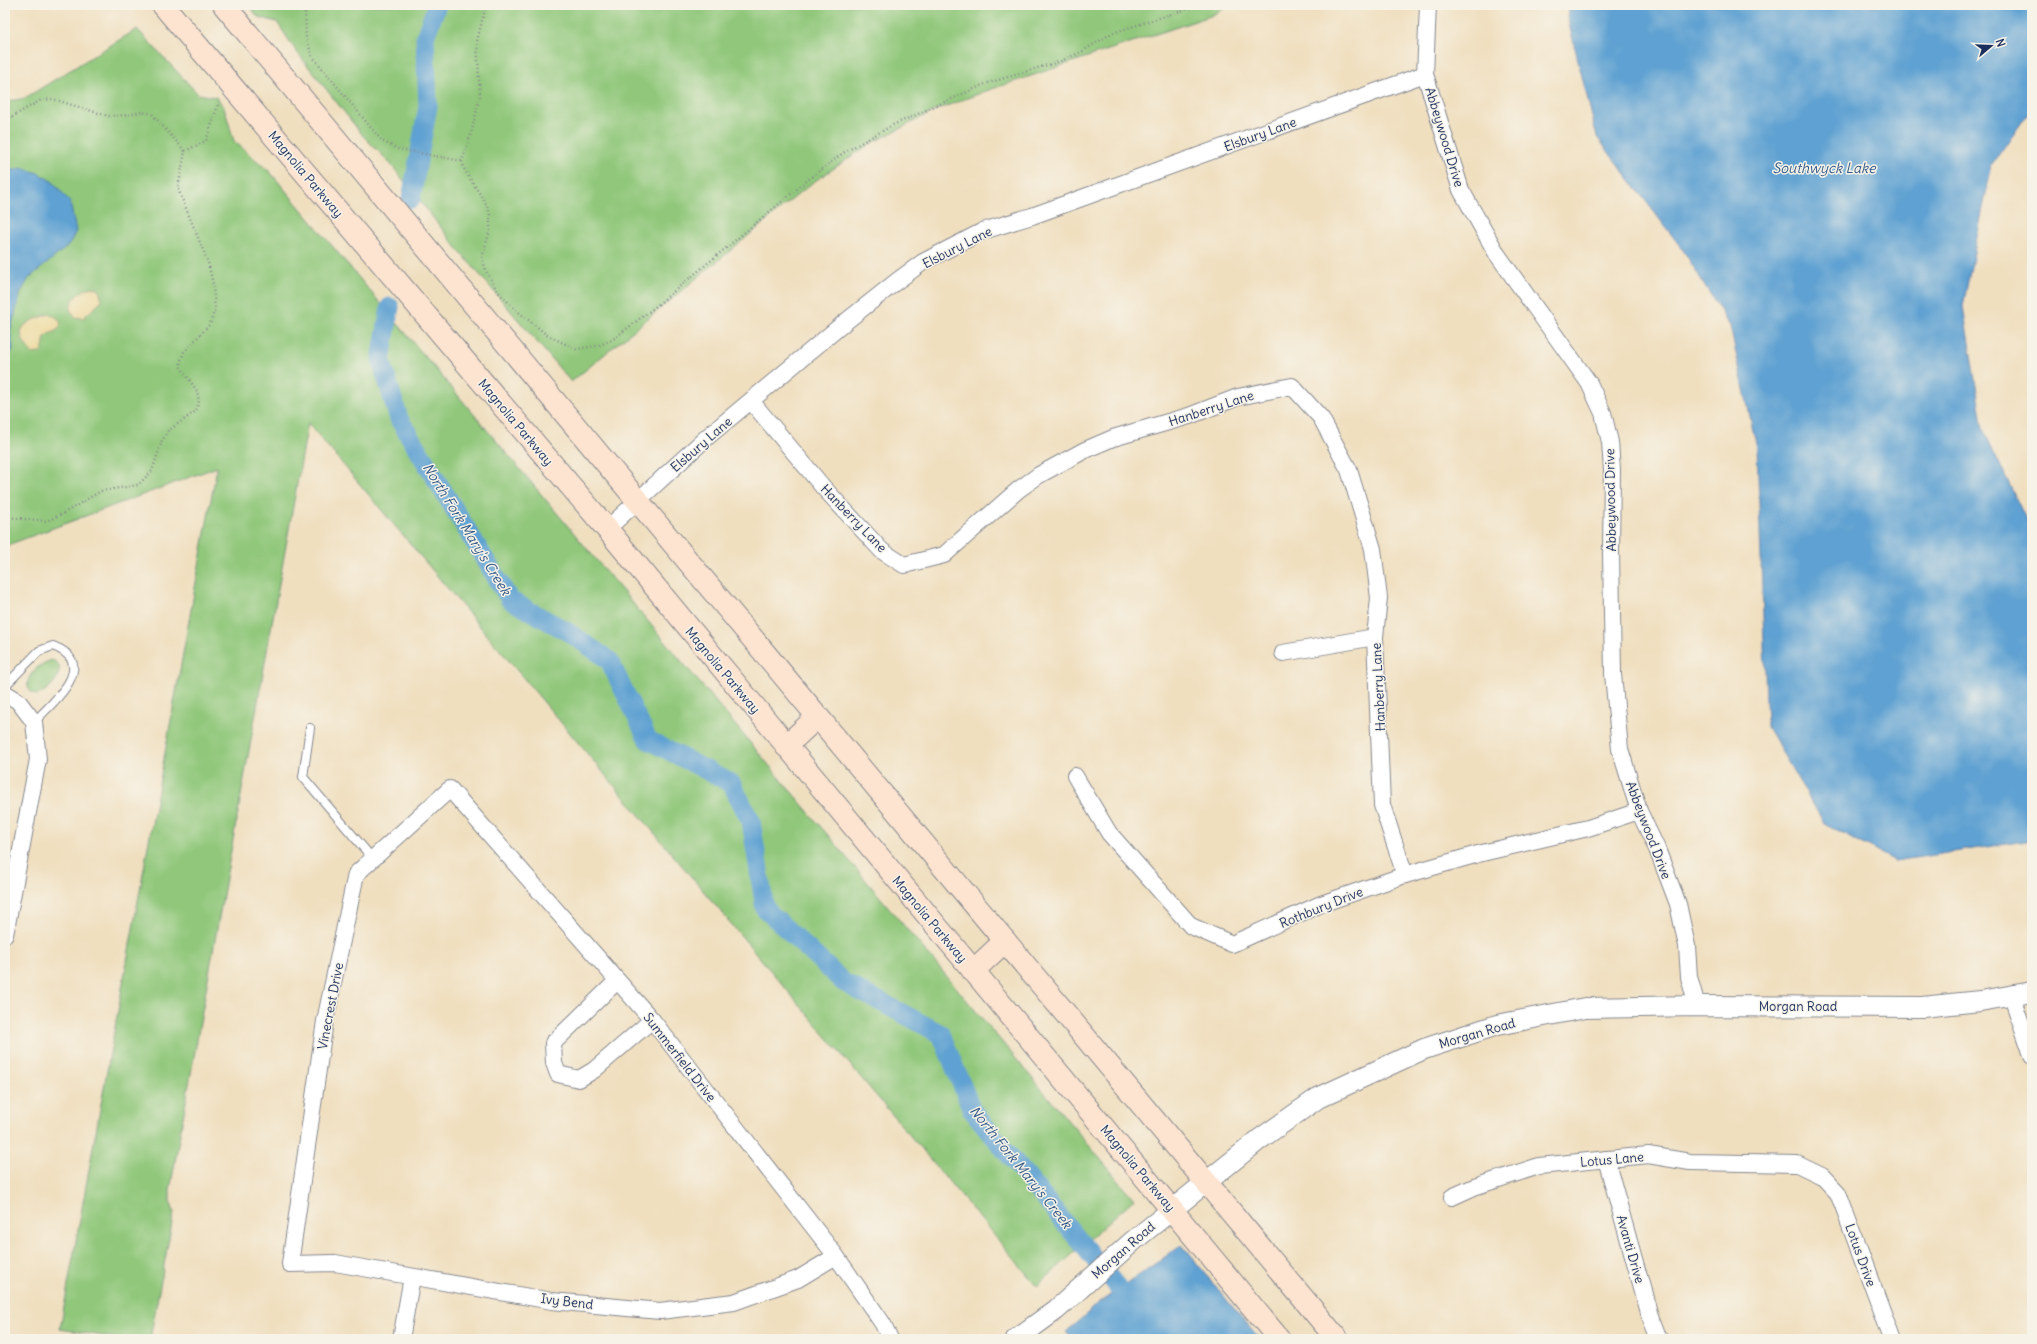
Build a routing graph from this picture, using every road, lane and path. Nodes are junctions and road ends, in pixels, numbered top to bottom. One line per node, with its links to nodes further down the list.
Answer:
1 (163, 5): 15 (main road, Magnolia Parkway)
2 (224, 5): 13 (main road)
3 (302, 5): 11 (path)
4 (486, 5): 11 (path)
5 (1200, 5): 11 (path)
6 (1428, 5): 7 (street, Abbeywood Drive)
7 (1425, 74): 12 (street, Elsbury Lane); 26 (street, Abbeywood Drive)
8 (220, 101): 10 (path)
9 (5, 121): 10 (path)
10 (185, 151): 14 (path)
11 (462, 161)
12 (752, 401): 13 (street, Elsbury Lane); 16 (street, Hanberry Lane)
13 (637, 500): 15 (street, Elsbury Lane); 20 (main road)
14 (5, 517)
15 (607, 529): 23 (main road, Magnolia Parkway)
16 (1375, 637): 17 (street); 28 (street, Hanberry Lane)
17 (1283, 654)
18 (5, 686): 21 (lane)
19 (12, 697): 21 (street)
20 (817, 716): 23 (main road); 30 (main road)
21 (34, 722): 29 (street)
22 (310, 728): 27 (lane)
23 (786, 746): 31 (main road, Magnolia Parkway)
24 (1075, 776): 28 (street, Rothbury Drive)
25 (450, 789): 27 (street, Vinecrest Drive); 32 (street, Summerfield Drive)
26 (1639, 811): 28 (street, Rothbury Drive); 35 (street, Abbeywood Drive)
27 (373, 859): 44 (street, Vinecrest Drive)
28 (1405, 875)
29 (5, 935)
30 (1005, 941): 31 (main road); 40 (main road)
31 (973, 971): 42 (main road, Magnolia Parkway)
32 (617, 981): 36 (street, Summerfield Drive); 36 (street)
33 (2032, 992): 34 (street, Morgan Road)
34 (2012, 997): 35 (street, Morgan Road); 37 (street)
35 (1697, 1006): 40 (street, Morgan Road)
36 (652, 1020): 43 (street, Summerfield Drive)
37 (2032, 1055)
38 (1606, 1159): 39 (street, Lotus Lane); 41 (street, Lotus Lane); 51 (street, Avanti Drive)
39 (1822, 1176): 52 (street, Lotus Drive)
40 (1206, 1183): 42 (street, Morgan Road); 50 (main road)
41 (1452, 1197)
42 (1171, 1209): 46 (street, Morgan Road); 49 (main road, Magnolia Parkway)
43 (836, 1256): 45 (street, Ivy Bend); 48 (street, Summerfield Drive)
44 (290, 1264): 45 (street, Ivy Bend)
45 (412, 1277): 47 (street)
46 (1022, 1337)
47 (401, 1339)
48 (890, 1339)
49 (1279, 1339)
50 (1337, 1339)
51 (1659, 1339)
52 (1892, 1339)

